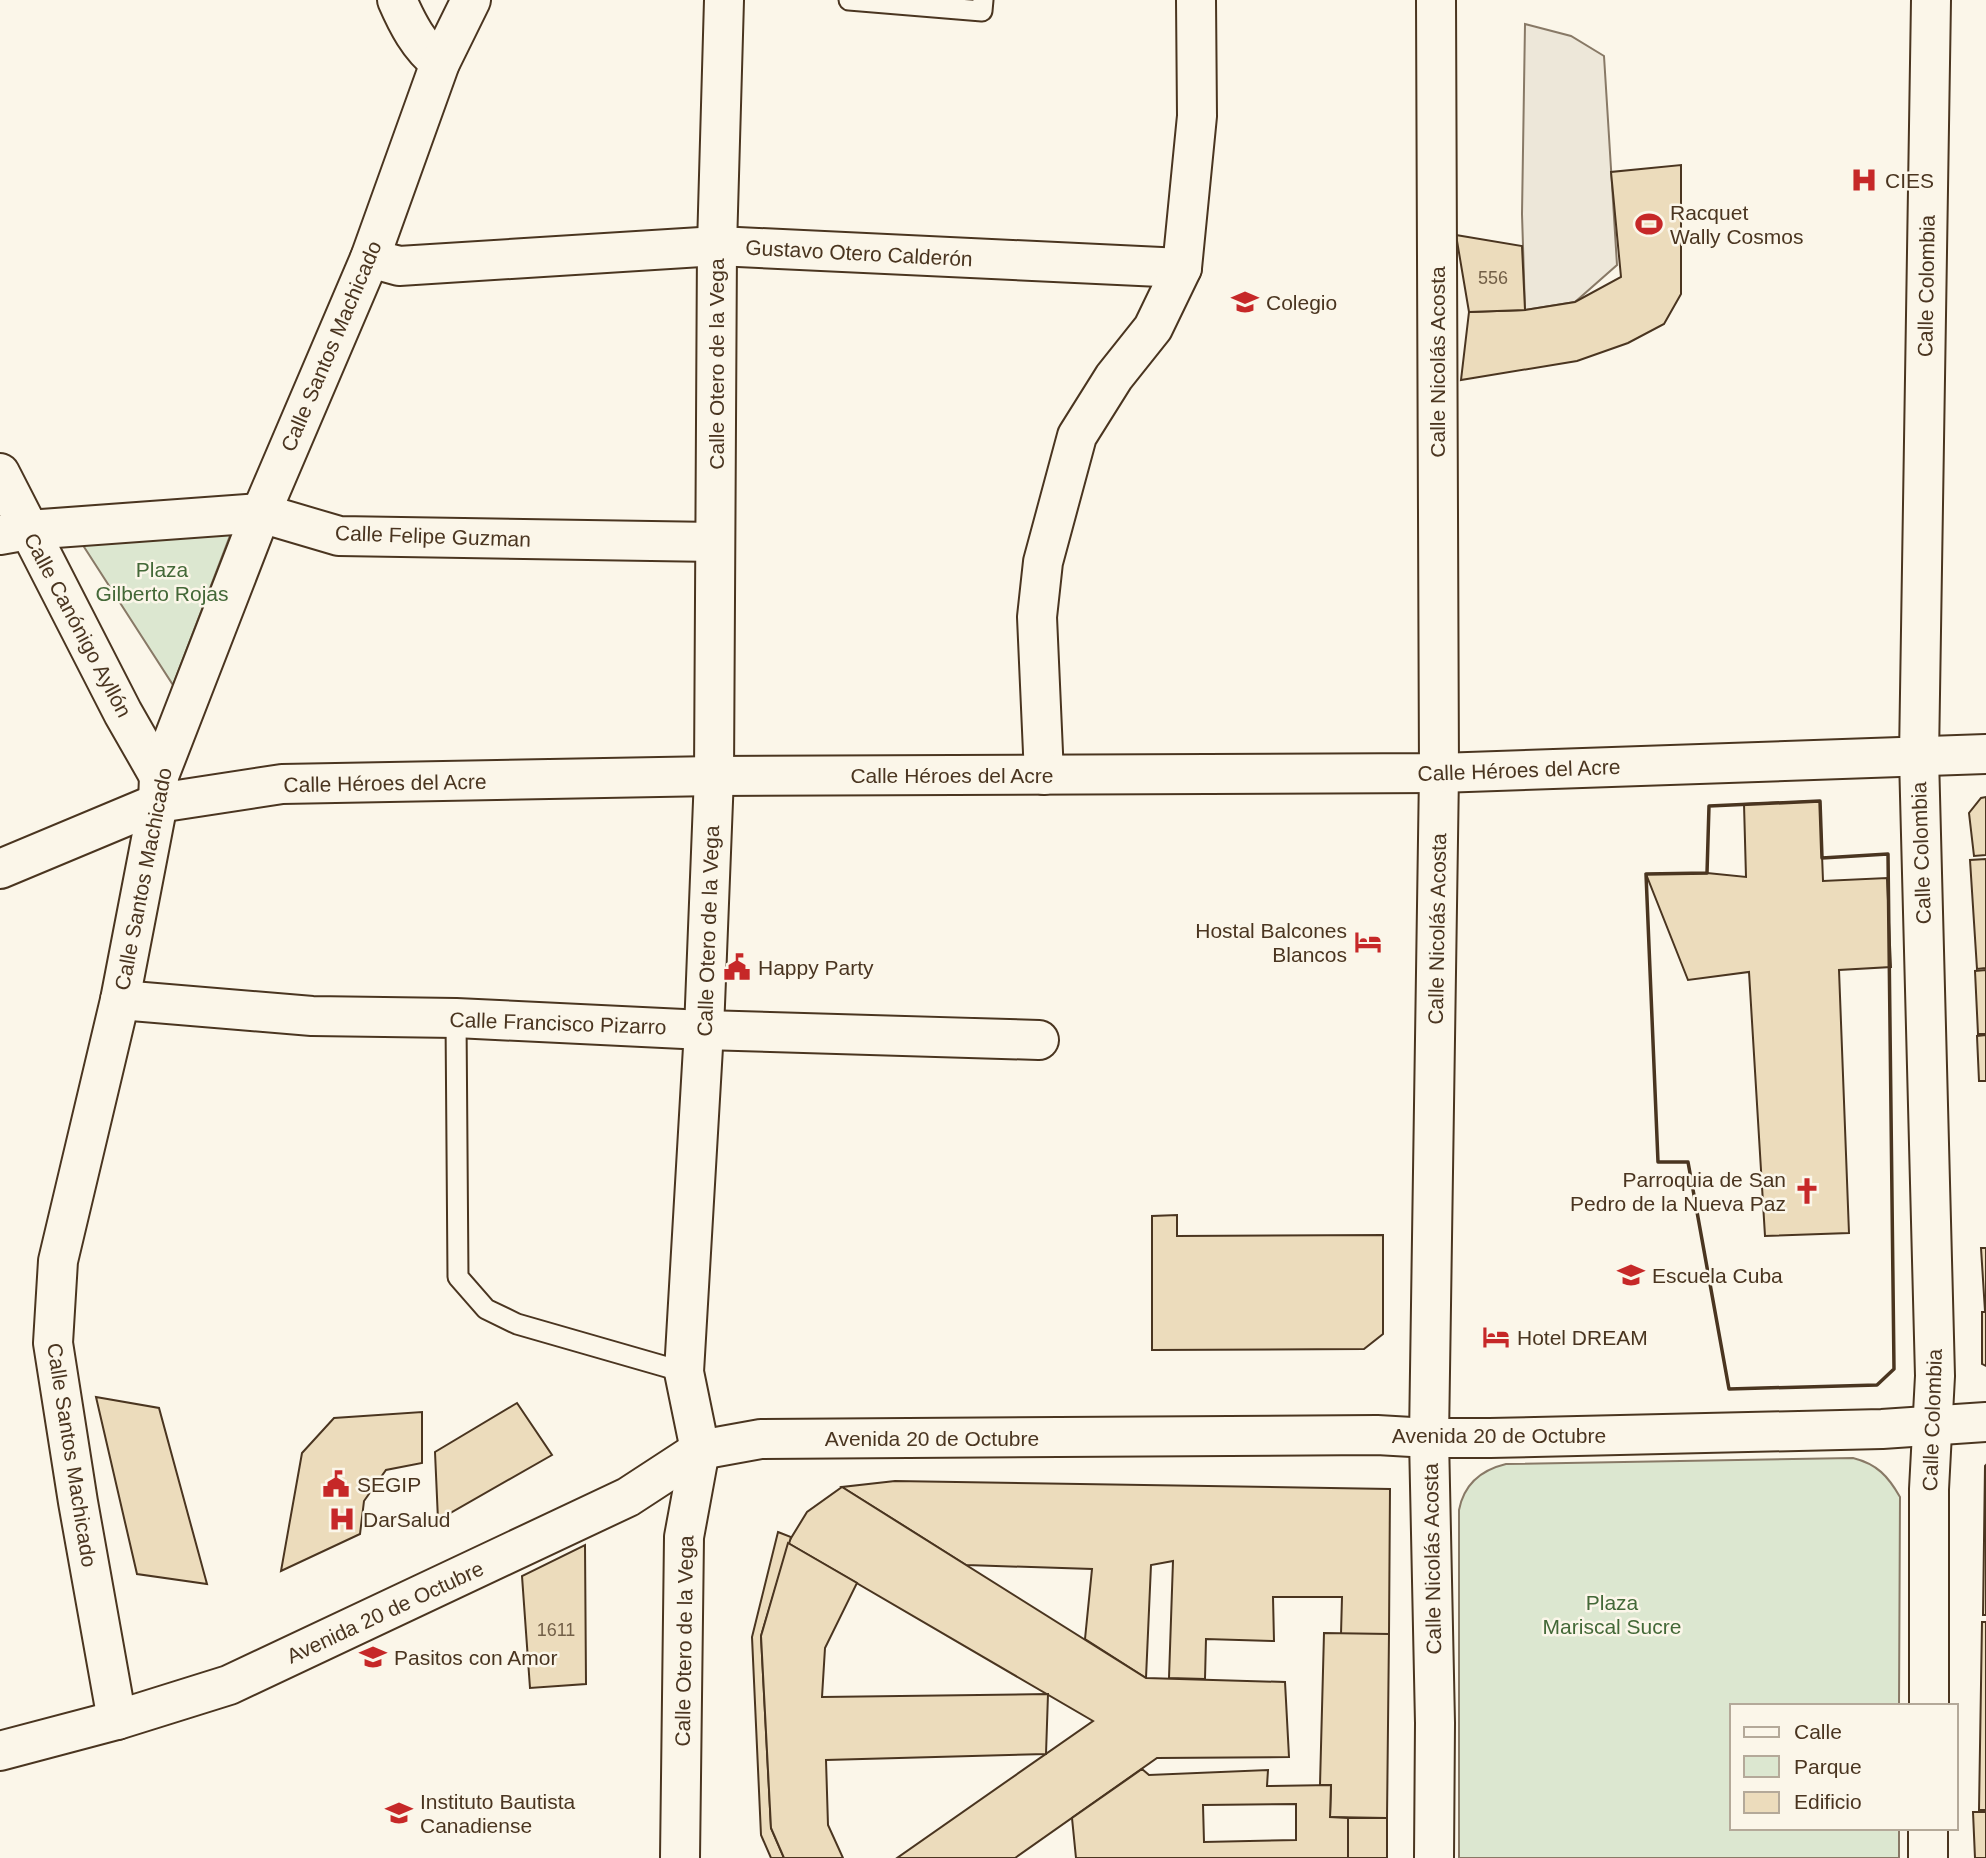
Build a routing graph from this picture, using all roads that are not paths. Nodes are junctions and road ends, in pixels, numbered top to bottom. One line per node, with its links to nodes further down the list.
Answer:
1 (397, 0): 9 (street)
2 (471, 0): 9 (street, Calle Santos Machicado)
3 (724, 0): 10 (street, Calle Otero de la Vega)
4 (849, 0): 5 (lane)
5 (983, 0)
6 (1196, 0): 12 (street)
7 (1436, 0): 19 (street, Calle Nicolás Acosta)
8 (1931, 0): 18 (street, Calle Colombia)
9 (440, 63): 11 (street, Calle Santos Machicado)
10 (717, 246): 11 (street, Gustavo Otero Calderón); 12 (street, Gustavo Otero Calderón); 16 (street, Calle Otero de la Vega)
11 (370, 258): 14 (street, Calle Santos Machicado)
12 (1182, 268): 20 (street)
13 (0, 473): 15 (street, Calle Canónigo Ayllón)
14 (261, 513): 15 (street, Calle Felipe Guzman); 16 (street, Calle Felipe Guzman); 22 (street, Calle Santos Machicado)
15 (14, 533): 22 (street, Calle Canónigo Ayllón)
16 (715, 542): 21 (street, Calle Otero de la Vega)
17 (1986, 754): 18 (street, Calle Héroes del Acre)
18 (1919, 757): 19 (street, Calle Héroes del Acre); 30 (street, Calle Colombia)
19 (1439, 773): 20 (street, Calle Héroes del Acre); 31 (street, Calle Nicolás Acosta)
20 (1044, 775): 21 (street, Calle Héroes del Acre)
21 (715, 776): 22 (street, Calle Héroes del Acre); 26 (street, Calle Otero de la Vega)
22 (158, 790): 23 (street, Calle Héroes del Acre); 24 (street, Calle Santos Machicado)
23 (0, 869)
24 (120, 1000): 25 (street, Calle Francisco Pizarro); 34 (street, Calle Santos Machicado)
25 (456, 1018): 26 (street, Calle Francisco Pizarro); 28 (lane)
26 (704, 1030): 27 (street, Calle Francisco Pizarro); 28 (street, Calle Otero de la Vega)
27 (1039, 1040)
28 (684, 1373): 32 (street, Calle Otero de la Vega)
29 (1986, 1422): 30 (street, Avenida 20 de Octubre)
30 (1931, 1426): 31 (street, Avenida 20 de Octubre); 33 (street, Calle Colombia)
31 (1429, 1438): 32 (street, Avenida 20 de Octubre); 38 (street, Calle Nicolás Acosta)
32 (700, 1450): 34 (street, Avenida 20 de Octubre); 37 (street, Calle Otero de la Vega)
33 (1928, 1704)
34 (117, 1720): 35 (street, Avenida 20 de Octubre)
35 (0, 1751)
36 (1928, 1830): 39 (street)
37 (680, 1858)
38 (1434, 1858)
39 (1928, 1858)

